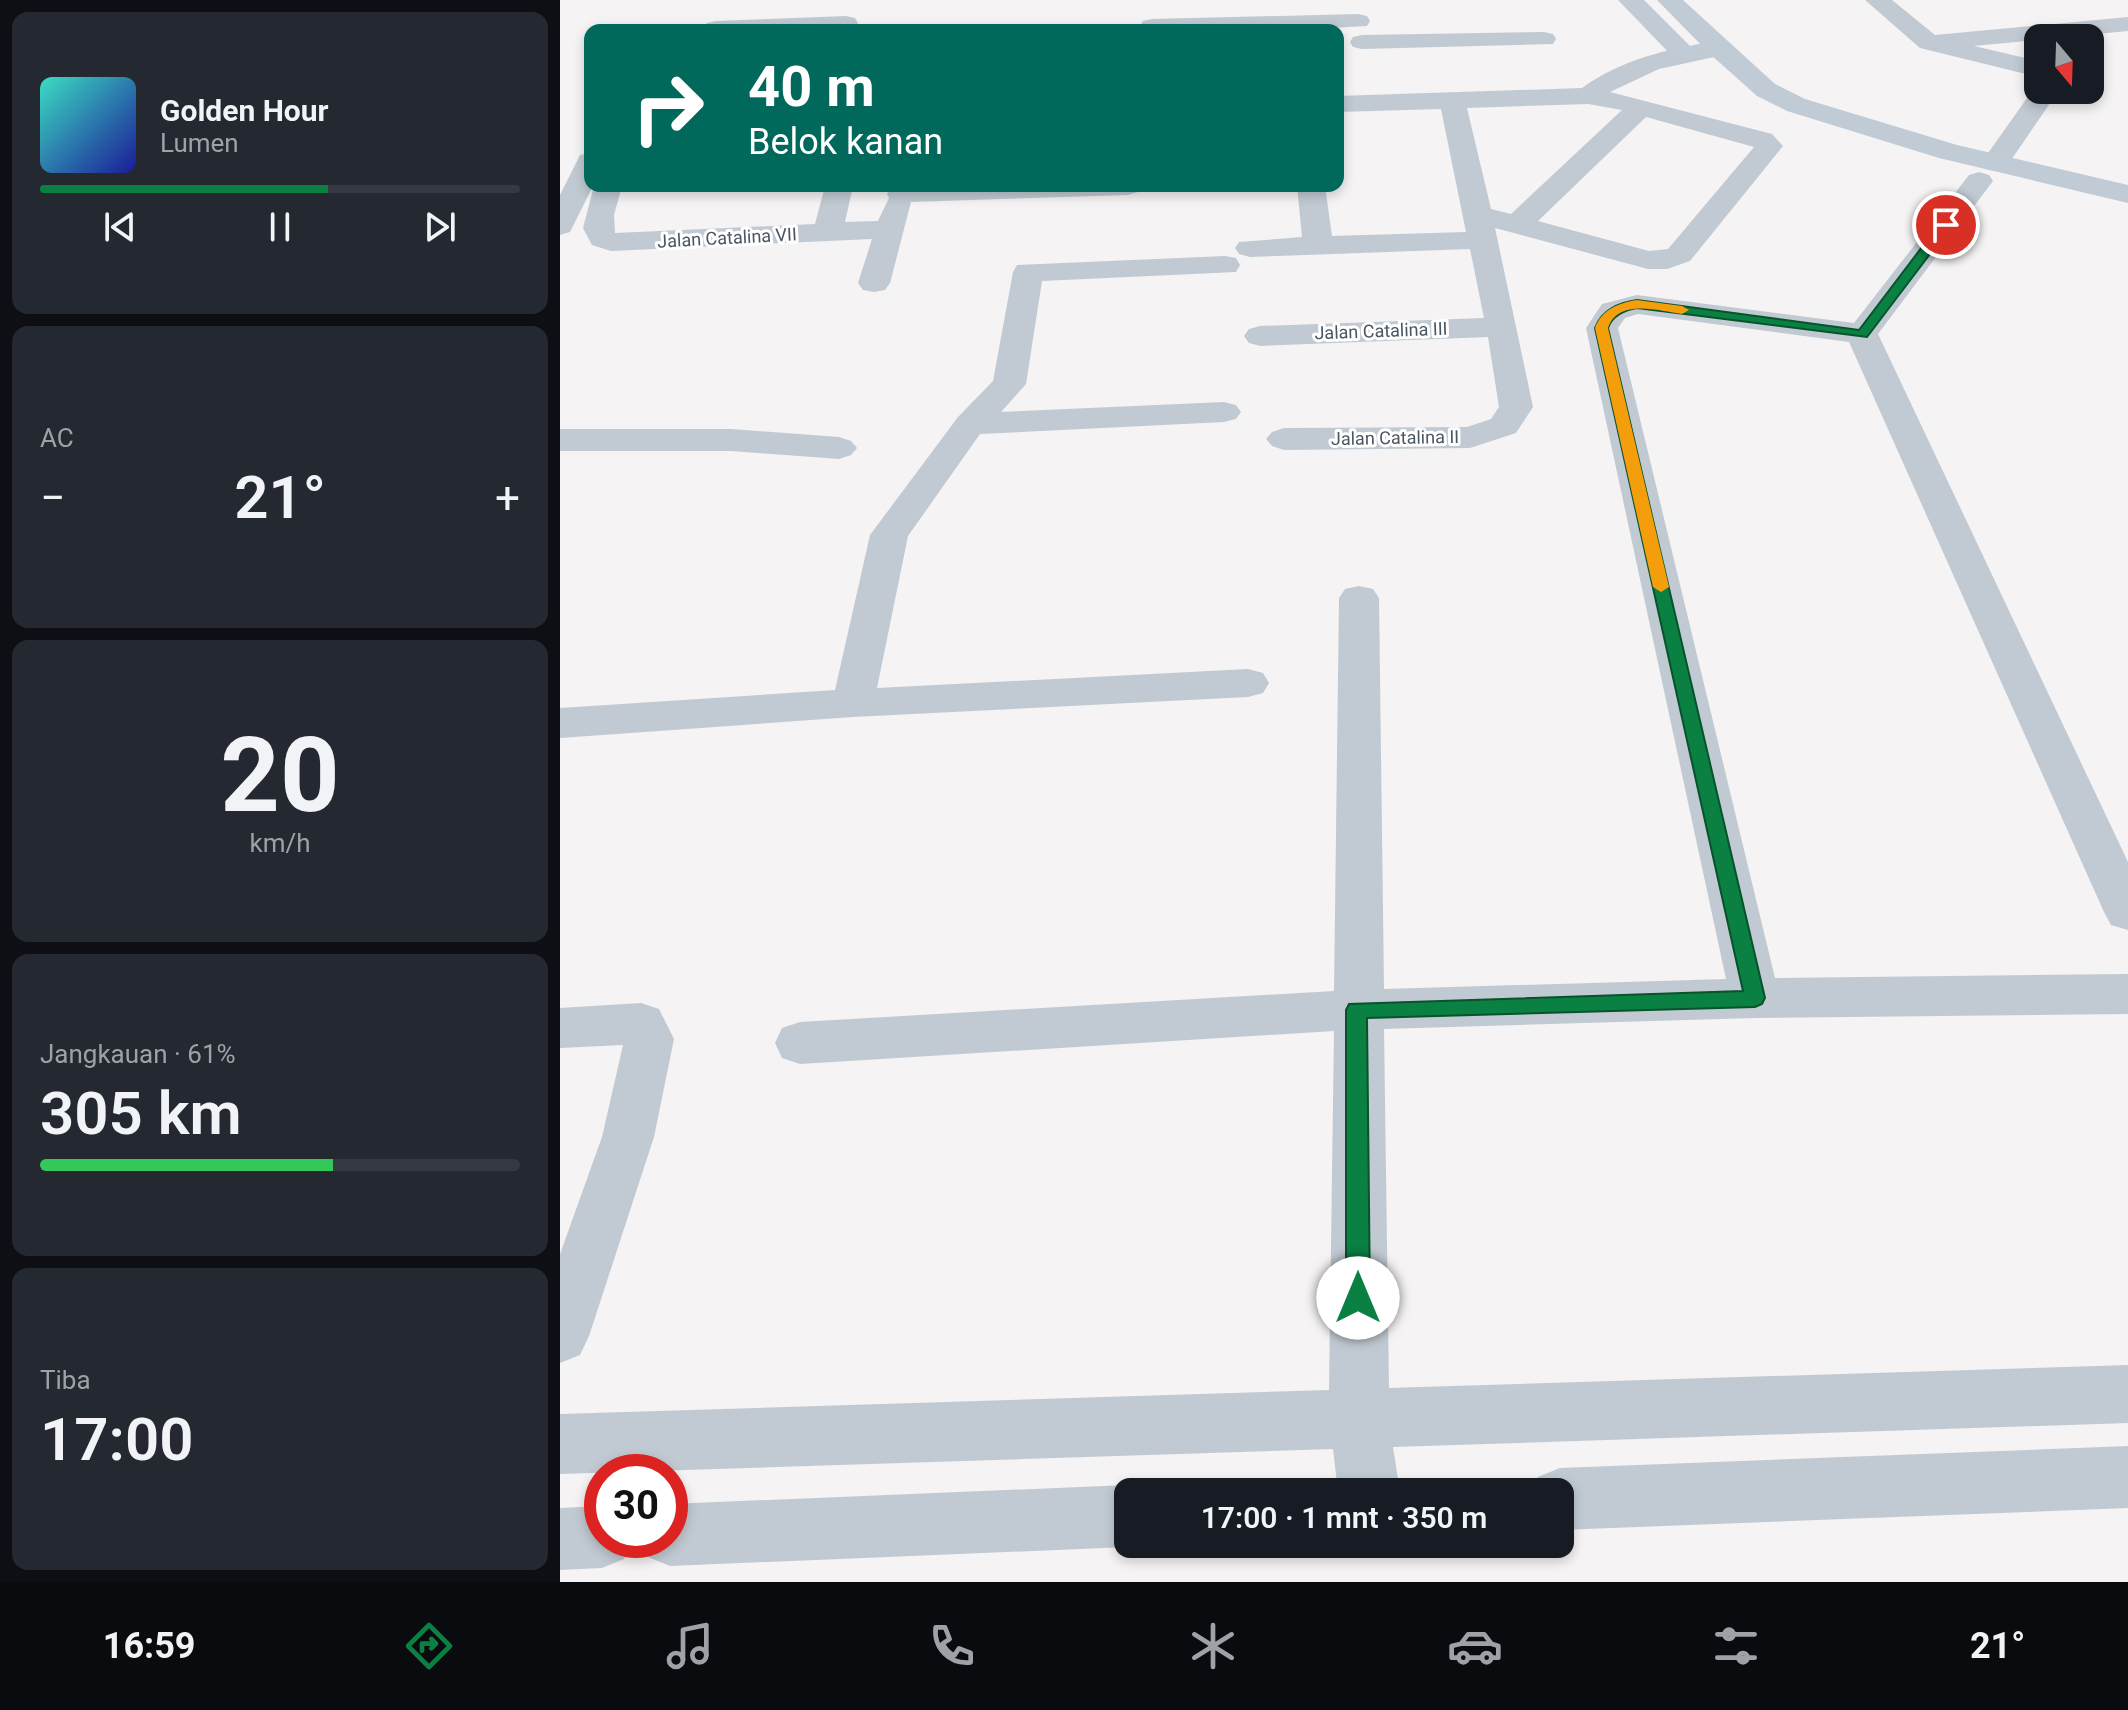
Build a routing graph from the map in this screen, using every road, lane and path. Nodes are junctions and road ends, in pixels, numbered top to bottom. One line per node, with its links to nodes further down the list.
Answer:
1 (726, 0): 6 (street)
2 (1630, 0): 15 (main road)
3 (1669, 0): 14 (main road)
4 (1877, 0): 12 (street)
5 (846, 23): 7 (street)
6 (718, 24)
7 (824, 24)
8 (2128, 24): 9 (street)
9 (2104, 28)
10 (2024, 37): 12 (street)
11 (1544, 39): 13 (street)
12 (1929, 43): 16 (street)
13 (1363, 52): 17 (street); 18 (street); 20 (street)
14 (1726, 56): 15 (street); 24 (main road)
15 (1695, 65): 19 (street); 21 (street)
16 (2024, 66)
17 (1344, 73)
18 (1344, 92)
19 (1588, 96): 20 (street); 21 (street)
20 (1452, 100): 34 (street)
21 (1632, 104): 32 (street); 32 (street)
22 (2036, 104): 25 (street)
23 (1743, 106): 24 (main road)
24 (1949, 152): 25 (main road)
25 (1987, 172): 31 (main road); 40 (street)
26 (584, 174): 33 (street)
27 (838, 192): 36 (street)
28 (901, 192): 35 (street)
29 (1312, 192): 37 (street)
30 (605, 194): 36 (street, Jalan Catalina VII)
31 (2128, 194)
32 (1517, 225): 34 (street)
33 (560, 226)
34 (1480, 227): 37 (street); 39 (street)
35 (890, 229): 36 (street, Jalan Catalina VII); 38 (street)
36 (828, 233)
37 (1318, 246): 43 (street)
38 (874, 283)
39 (1502, 327): 41 (street, Jalan Catalina III); 44 (street, Jalan Catalina II)
40 (1862, 334): 51 (street); 53 (street)
41 (1260, 336)
42 (1224, 412): 43 (street)
43 (970, 424): 49 (street)
44 (1284, 439)
45 (560, 440): 46 (street)
46 (839, 448)
47 (1359, 598): 54 (street)
48 (1248, 683): 49 (street)
49 (853, 703): 50 (street)
50 (560, 723)
51 (2128, 912)
52 (2128, 994): 53 (street)
53 (1755, 998): 54 (street)
54 (1356, 1010): 56 (street); 59 (street)
55 (560, 1028): 57 (street)
56 (800, 1043)
57 (560, 1336)
58 (2128, 1394): 59 (street)
59 (1359, 1418): 60 (street); 62 (street)
60 (560, 1444)
61 (2128, 1477): 63 (street)
62 (1367, 1478)
63 (1574, 1498)
64 (1114, 1517): 65 (street)
65 (688, 1534)
66 (584, 1538): 67 (street)
67 (560, 1539)

